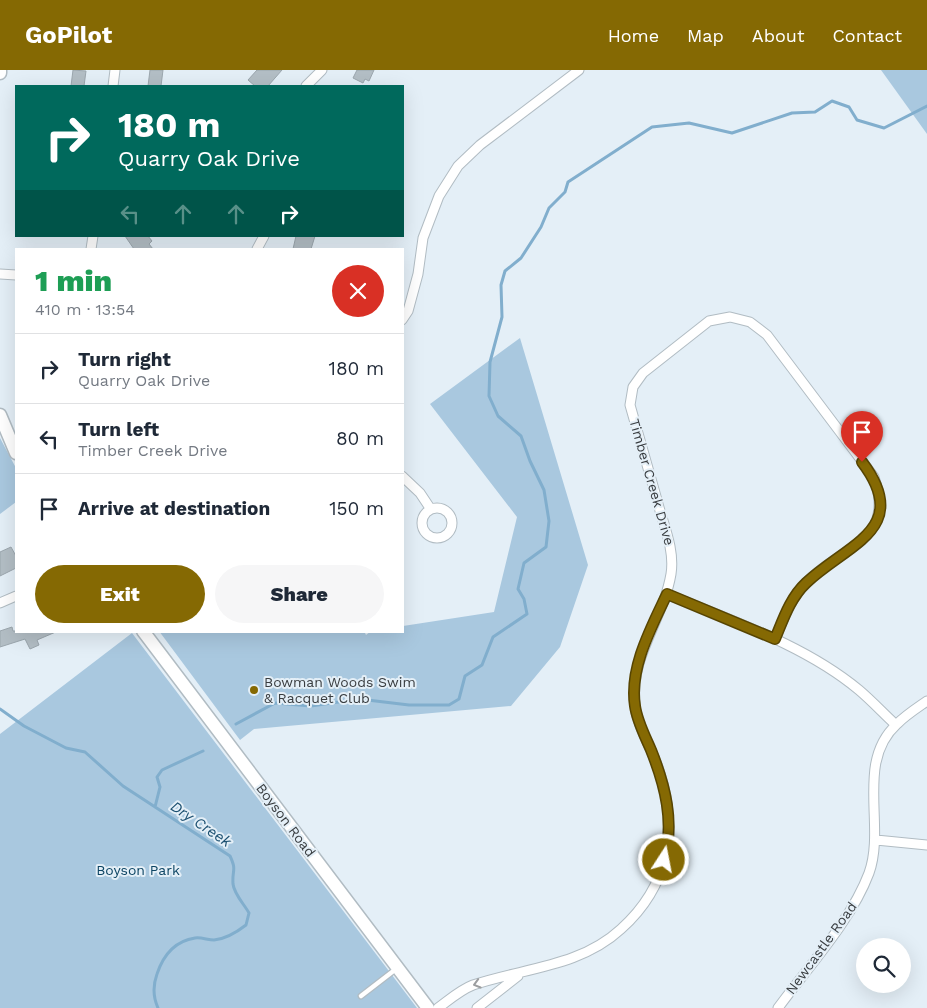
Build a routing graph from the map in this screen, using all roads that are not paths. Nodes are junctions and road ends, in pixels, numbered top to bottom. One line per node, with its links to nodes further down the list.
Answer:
1 (115, 70): 4 (street)
2 (322, 70): 5 (street)
3 (579, 70): 8 (street)
4 (113, 85)
5 (307, 85)
6 (0, 274): 7 (street)
7 (15, 275)
8 (404, 317)
9 (0, 415): 10 (street)
10 (15, 451)
11 (404, 478): 12 (street)
12 (430, 508)
13 (667, 594): 17 (street); 17 (street, Timber Creek Drive); 23 (street, Timber Creek Drive)
14 (15, 596): 15 (street)
15 (0, 603)
16 (145, 633): 22 (street, Boyson Road)
17 (775, 639): 19 (street)
18 (927, 701): 19 (street, Newcastle Road)
19 (896, 725): 20 (street, Newcastle Road)
20 (876, 840): 21 (street); 28 (street, Newcastle Road)
21 (927, 845)
22 (398, 968): 24 (lane); 25 (street, Boyson Road)
23 (522, 973): 26 (street, Timber Creek Drive, one-way to 26); 27 (street, Timber Creek Drive)
24 (361, 996)
25 (428, 1008)
26 (438, 1008)
27 (477, 1008)
28 (778, 1008)

